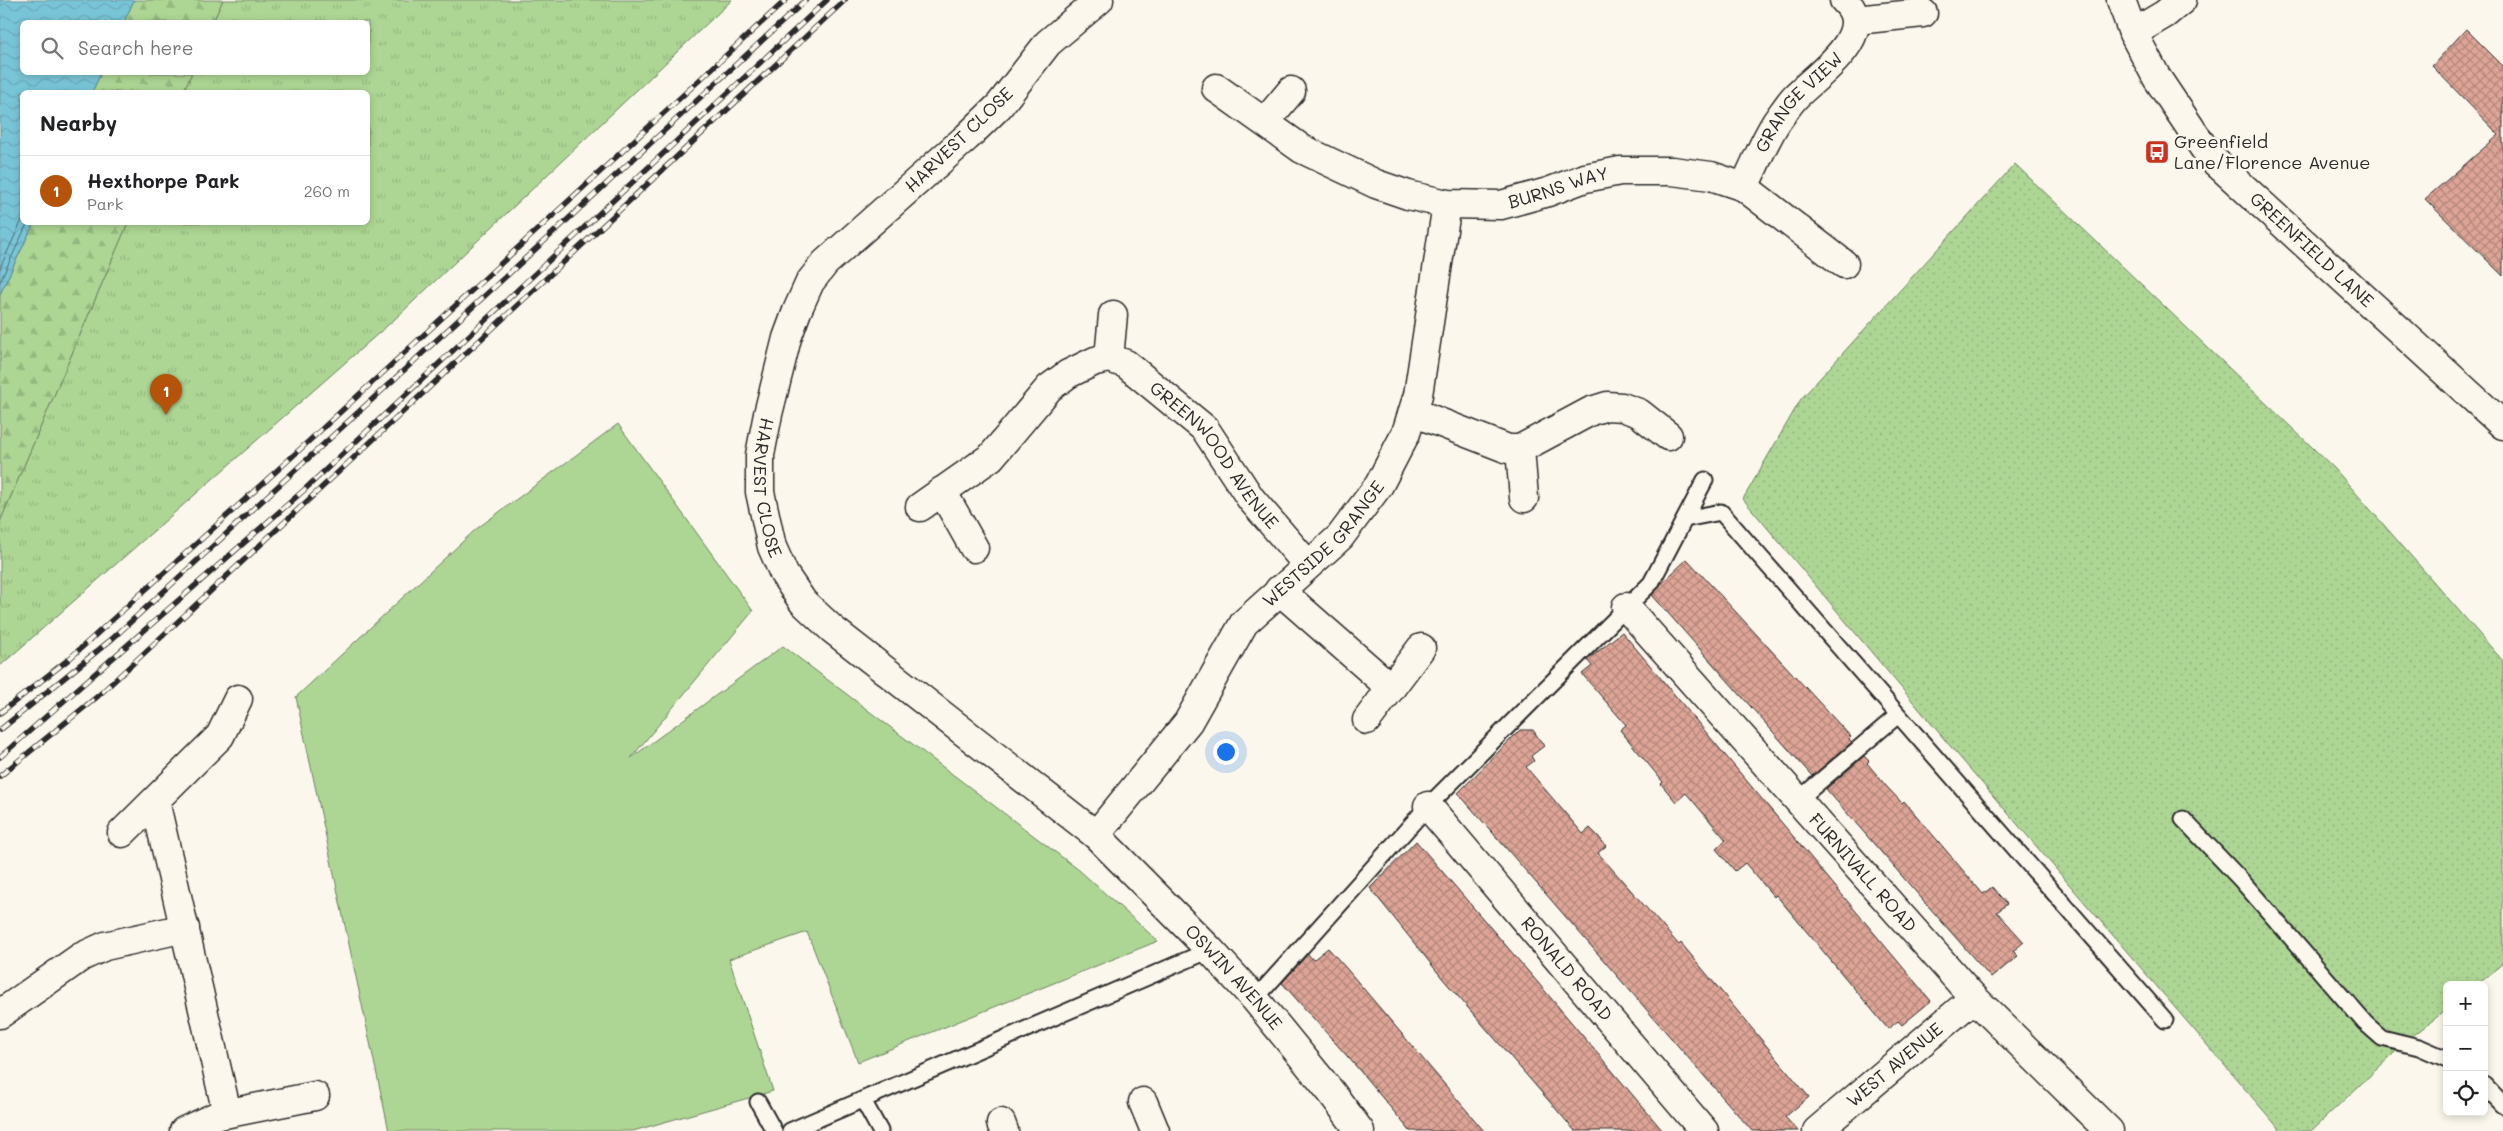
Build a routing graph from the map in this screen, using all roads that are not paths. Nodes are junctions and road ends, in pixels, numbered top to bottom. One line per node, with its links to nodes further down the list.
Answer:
1 (1099, 0): 38 (street, HARVEST CLOSE)
2 (2120, 0): 6 (street, GREENFIELD LANE)
3 (2182, 0): 6 (street)
4 (1850, 10): 5 (street, GRANGE VIEW); 10 (street, GRANGE VIEW)
5 (1923, 13)
6 (2133, 33): 16 (street, GREENFIELD LANE)
7 (1216, 88): 9 (street, BURNS WAY)
8 (1291, 91): 9 (street)
9 (1265, 122): 11 (street, BURNS WAY)
10 (1744, 187): 11 (street, BURNS WAY); 12 (street, BURNS WAY)
11 (1447, 204): 15 (street, WESTSIDE GRANGE)
12 (1844, 264)
13 (1113, 314): 14 (street)
14 (1109, 358): 20 (street); 25 (street, GREENWOOD AVENUE)
15 (1413, 412): 18 (street); 25 (street, WESTSIDE GRANGE)
16 (2503, 425)
17 (1668, 436): 18 (street)
18 (1520, 449): 21 (street)
19 (1705, 480): 23 (lane)
20 (942, 491): 22 (street); 24 (street)
21 (1524, 498)
22 (920, 507)
23 (1685, 519): 27 (lane); 31 (lane)
24 (974, 548)
25 (1308, 565): 26 (street, WESTSIDE GRANGE)
26 (1279, 590): 29 (street); 38 (street, WESTSIDE GRANGE)
27 (1626, 607): 33 (street, FURNIVALL ROAD); 35 (lane)
28 (1421, 648): 29 (street)
29 (1391, 688): 32 (street)
30 (238, 699): 34 (street)
31 (1898, 715): 33 (lane); 44 (lane)
32 (1368, 720)
33 (1798, 800): 41 (street, FURNIVALL ROAD)
34 (155, 801): 37 (street); 39 (street)
35 (1428, 806): 42 (lane); 59 (street, RONALD ROAD)
36 (2183, 818): 45 (lane)
37 (122, 833)
38 (1096, 835): 40 (street, OSWIN AVENUE)
39 (185, 928): 43 (street); 52 (street)
40 (1210, 950): 42 (street, OSWIN AVENUE); 48 (lane)
41 (1974, 998): 60 (street, WEST AVENUE); 61 (street, FURNIVALL ROAD)
42 (1256, 999): 58 (street, OSWIN AVENUE)
43 (0, 1014)
44 (2165, 1020)
45 (2443, 1057)
46 (2488, 1089): 51 (lane)
47 (315, 1096): 52 (street)
48 (863, 1100): 56 (lane); 57 (lane)
49 (758, 1102): 55 (lane)
50 (1143, 1102): 53 (street)
51 (2503, 1105)
52 (227, 1113): 54 (street)
53 (1150, 1130)
54 (184, 1131)
55 (774, 1131)
56 (790, 1131)
57 (880, 1131)
58 (1360, 1131)
59 (1704, 1131)
60 (1817, 1131)
61 (2109, 1131)

